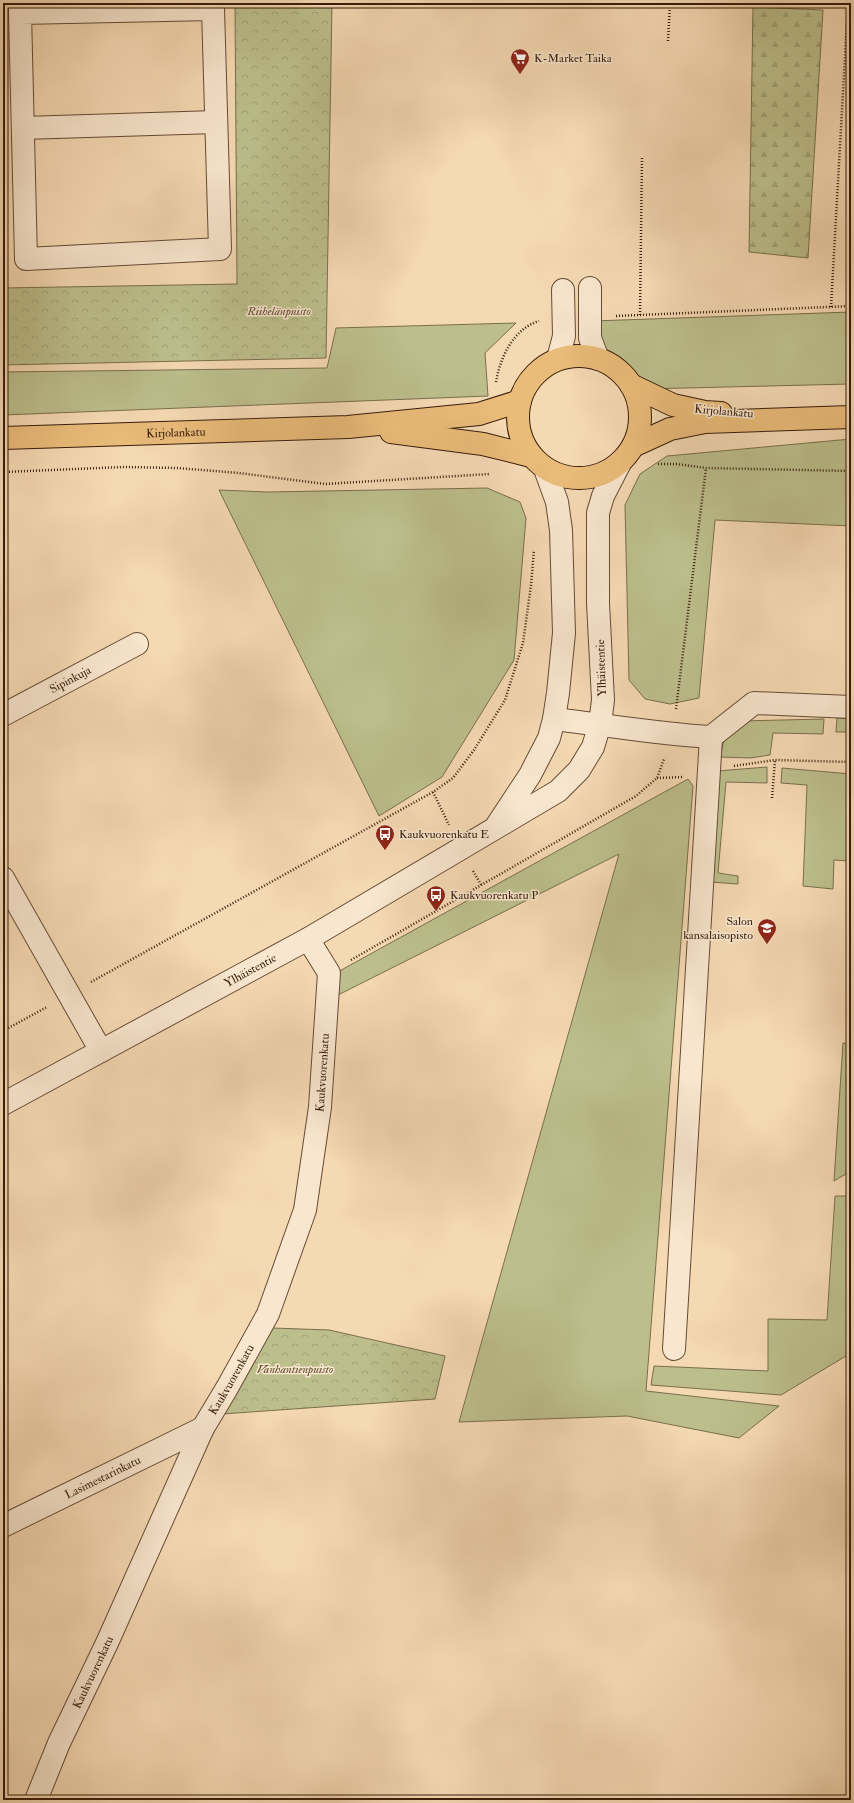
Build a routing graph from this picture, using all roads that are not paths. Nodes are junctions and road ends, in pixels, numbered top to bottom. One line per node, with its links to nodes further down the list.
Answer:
1 (20, 8): 2 (street); 3 (street)
2 (216, 122): 3 (street); 3 (street)
3 (23, 128)
4 (590, 288): 7 (street)
5 (563, 290): 6 (street)
6 (558, 359): 7 (main road); 9 (main road)
7 (598, 359): 8 (main road)
8 (631, 385): 11 (main road, Kirjolankatu); 14 (main road)
9 (520, 401): 12 (main road, Kirjolankatu); 15 (main road)
10 (851, 417): 11 (main road, Kirjolankatu)
11 (822, 418): 14 (main road, Kirjolankatu)
12 (348, 427): 13 (main road, Kirjolankatu); 15 (main road, Kirjolankatu)
13 (3, 438)
14 (627, 454): 15 (main road); 20 (street, Ylhäistentie)
15 (538, 462): 19 (street, Ylhäistentie)
16 (138, 644): 18 (street, Sipinkuja)
17 (851, 707): 21 (street)
18 (3, 715)
19 (554, 719): 20 (street); 22 (street, Ylhäistentie)
20 (600, 724): 21 (street); 22 (street, Ylhäistentie)
21 (711, 737): 27 (street)
22 (494, 829): 24 (street, Ylhäistentie)
23 (3, 878): 25 (street)
24 (308, 939): 25 (street, Ylhäistentie); 28 (street, Kaukvuorenkatu)
25 (101, 1051): 26 (street, Ylhäistentie)
26 (3, 1104)
27 (674, 1349)
28 (203, 1428): 29 (street, Lasimestarinkatu); 30 (street, Kaukvuorenkatu)
29 (3, 1526)
30 (36, 1800)

